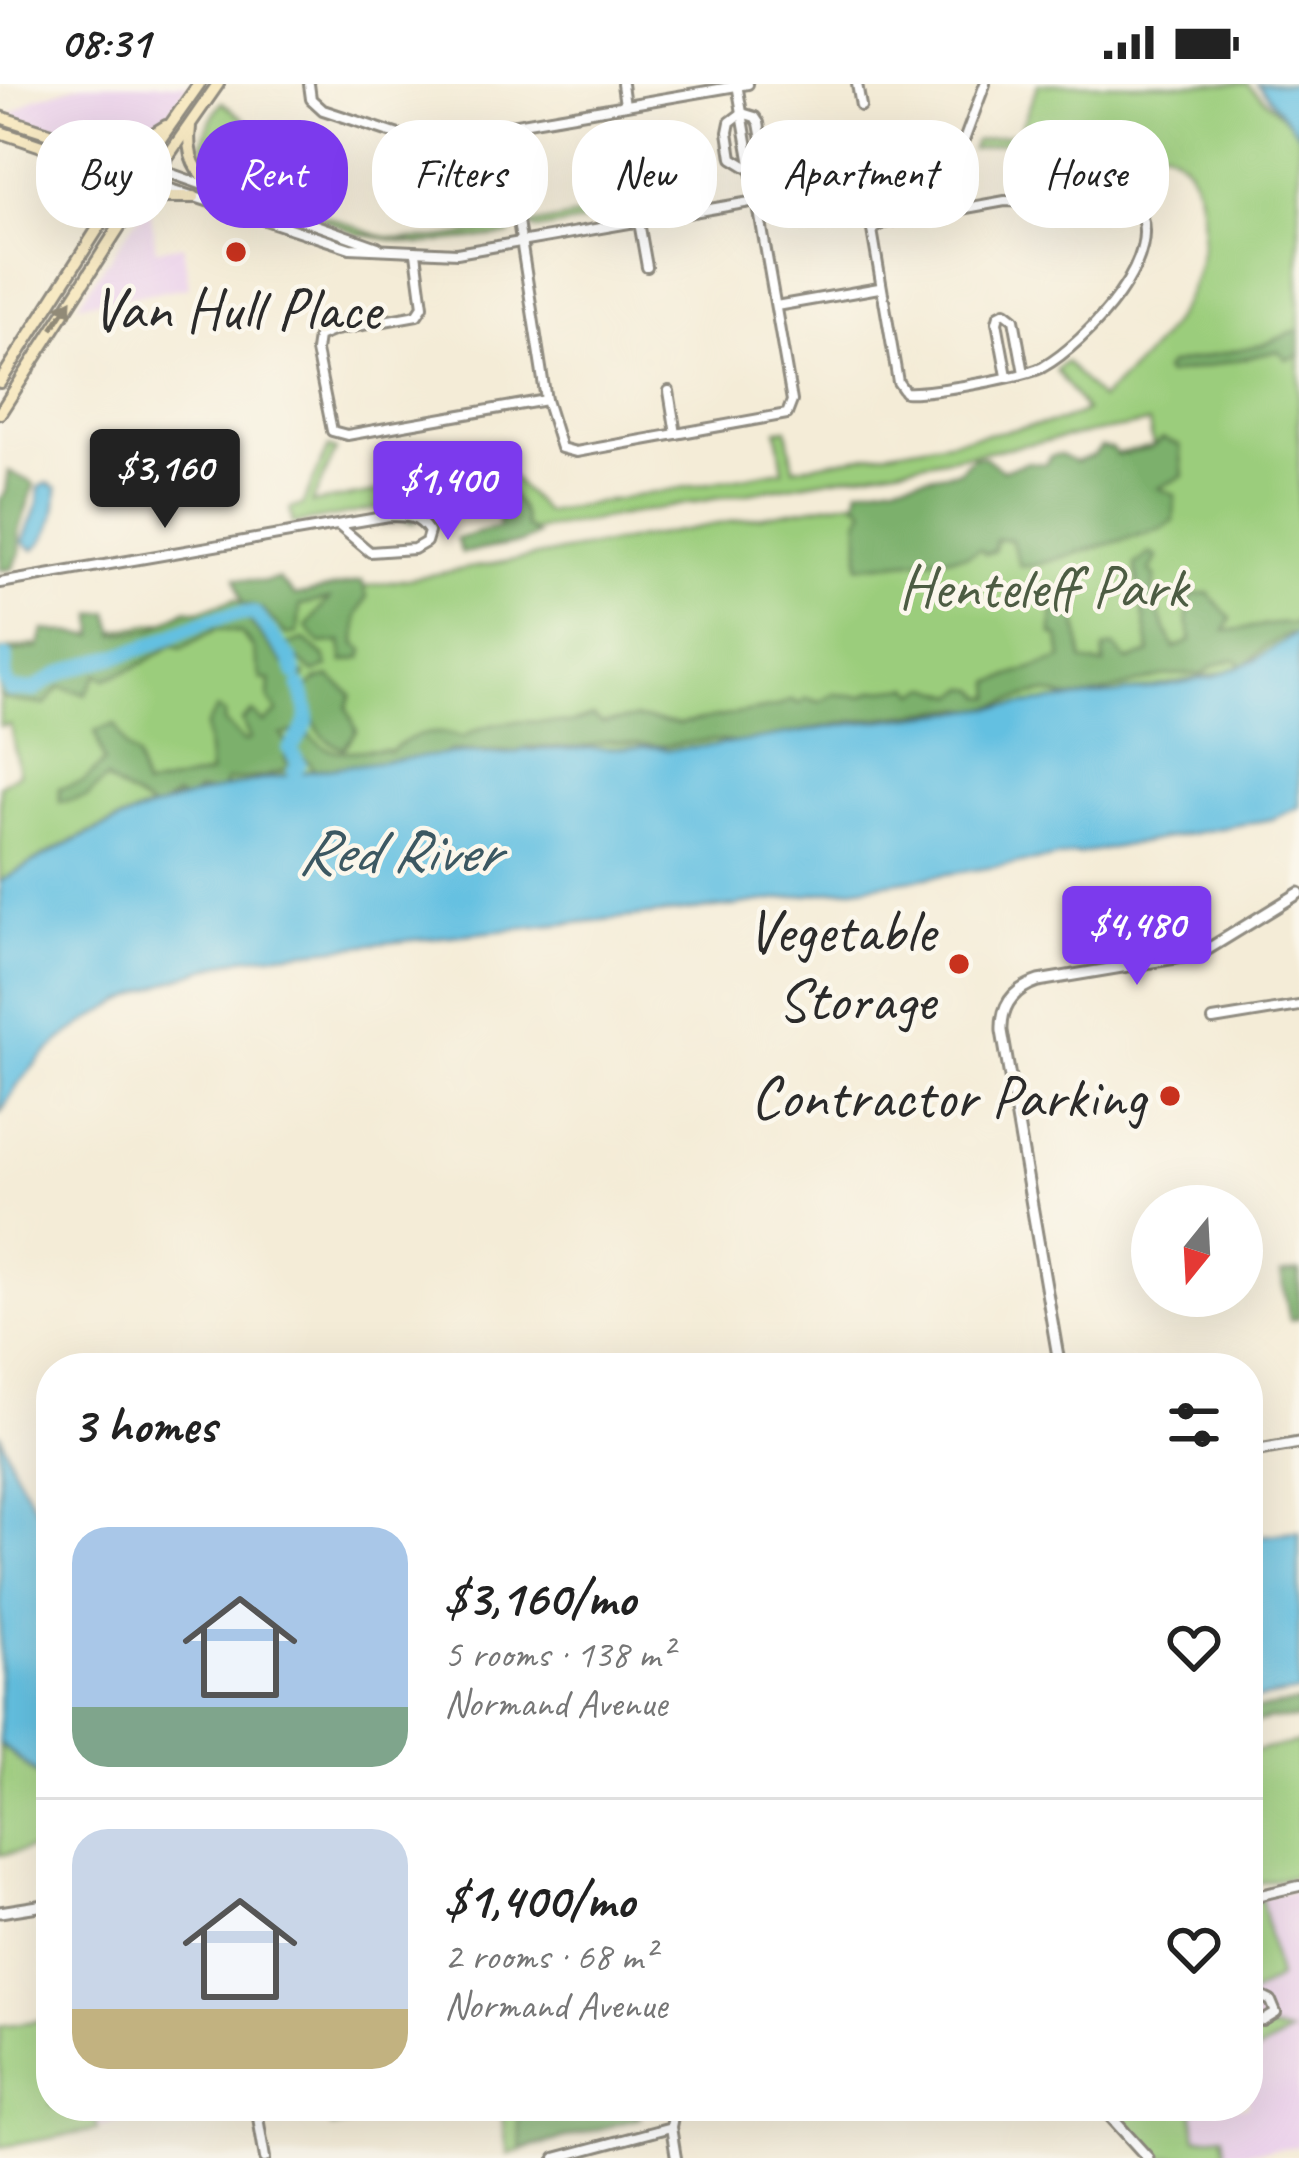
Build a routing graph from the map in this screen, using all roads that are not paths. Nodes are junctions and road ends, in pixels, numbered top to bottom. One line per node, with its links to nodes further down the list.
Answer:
1 (199, 84): 12 (main road)
2 (218, 84): 13 (main road)
3 (310, 84): 8 (street)
4 (622, 84): 8 (street)
5 (857, 84): 9 (street)
6 (985, 84): 16 (street)
7 (741, 85): 8 (street); 10 (street)
8 (625, 105)
9 (861, 106)
10 (742, 113): 14 (street); 15 (street); 21 (street)
11 (0, 117): 17 (main road)
12 (172, 120)
13 (191, 120): 20 (main road); 22 (main road)
14 (743, 120)
15 (757, 120)
16 (972, 120)
17 (36, 128)
18 (0, 132): 19 (main road)
19 (36, 144)
20 (172, 156)
21 (741, 164)
22 (196, 168)
23 (172, 190): 25 (street)
24 (172, 196): 25 (main road)
25 (194, 197)
26 (979, 205): 42 (street)
27 (99, 228): 44 (main road)
28 (119, 228): 47 (main road, one-way to 28)
29 (285, 228): 37 (street)
30 (326, 228): 37 (street)
31 (519, 228): 36 (street)
32 (605, 228): 36 (street)
33 (641, 228): 39 (street)
34 (761, 228): 41 (street)
35 (876, 228): 40 (street)
36 (522, 242): 38 (street); 46 (street)
37 (391, 251): 38 (street)
38 (416, 253): 46 (street)
39 (647, 267)
40 (879, 288): 41 (street); 43 (street)
41 (776, 306): 48 (street)
42 (1024, 373): 43 (street); 43 (street)
43 (1007, 376)
44 (0, 382)
45 (669, 391): 48 (street)
46 (546, 400): 48 (street)
47 (0, 413)
48 (676, 434)
49 (338, 525): 49 (street); 50 (street)
50 (0, 584)
51 (1299, 893): 54 (street)
52 (1299, 1006): 53 (street)
53 (1214, 1020)
54 (1057, 1353)
55 (1299, 1443): 56 (street)
56 (1263, 1449)
57 (1299, 1886): 58 (street)
58 (1263, 1894)
59 (36, 1906): 60 (street)
60 (0, 1912)
61 (1263, 1998): 62 (street)
62 (1263, 2021)
63 (259, 2121): 67 (street)
64 (671, 2121): 66 (street)
65 (1115, 2121): 70 (street)
66 (670, 2127): 68 (street); 69 (street)
67 (265, 2158)
68 (555, 2158)
69 (676, 2158)
70 (1148, 2158)

